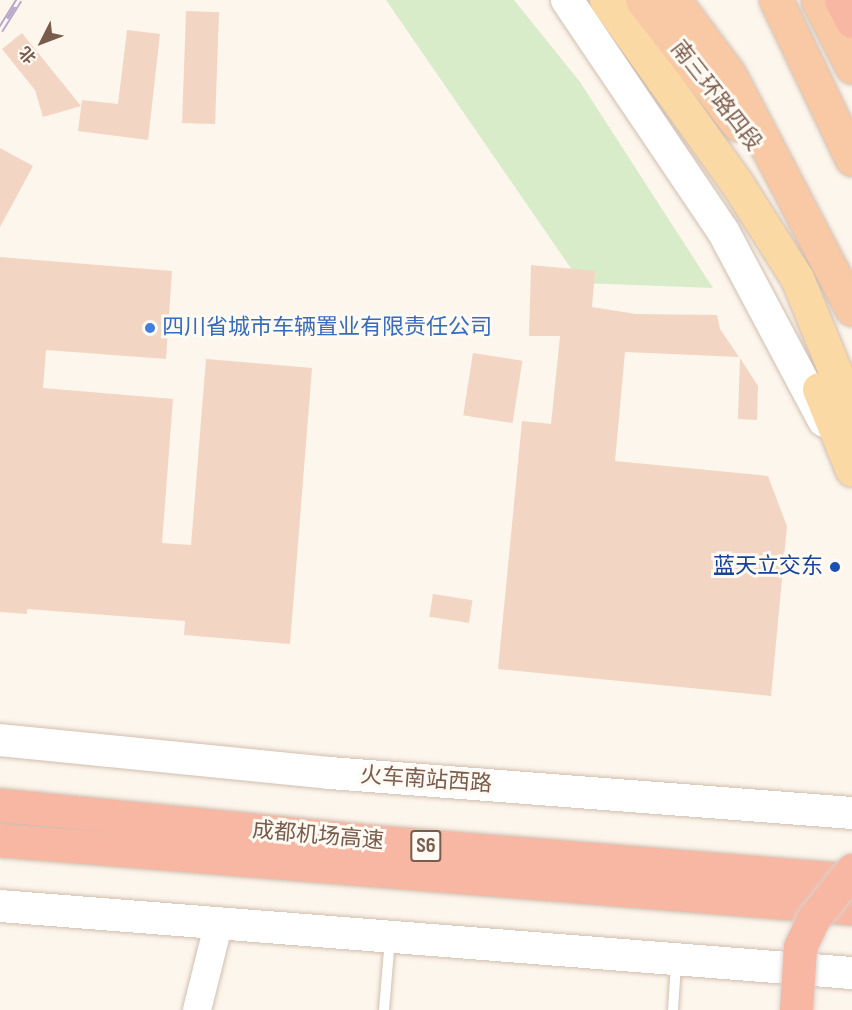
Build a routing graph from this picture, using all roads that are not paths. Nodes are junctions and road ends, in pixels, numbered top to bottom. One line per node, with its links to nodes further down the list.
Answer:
1 (567, 0): 15 (main road)
2 (606, 0): 10 (main road)
3 (642, 0): 12 (highway, 南三环路四段)
4 (674, 0): 12 (highway, 南三环路四段)
5 (776, 0): 11 (highway)
6 (818, 0): 9 (highway)
7 (841, 0): 8 (highway)
8 (852, 21)
9 (852, 67)
10 (663, 77): 14 (main road); 15 (main road)
11 (852, 159)
12 (791, 192): 13 (highway, 南三环路四段)
13 (849, 302)
14 (852, 413)
15 (852, 471)
16 (0, 741): 18 (main road, 火车南站西路)
17 (0, 805): 21 (highway, 成都机场高速 / S6)
18 (852, 813)
19 (0, 840): 23 (highway, 成都机场高速 / S6)
20 (852, 870): 31 (highway, bridge)
21 (852, 879)
22 (0, 906): 24 (main road)
23 (852, 908)
24 (218, 926): 25 (main road); 28 (street)
25 (390, 939): 26 (main road); 29 (lane)
26 (676, 960): 27 (main road); 30 (lane)
27 (852, 973)
28 (197, 1010)
29 (384, 1010)
30 (673, 1010)
31 (796, 1010)

